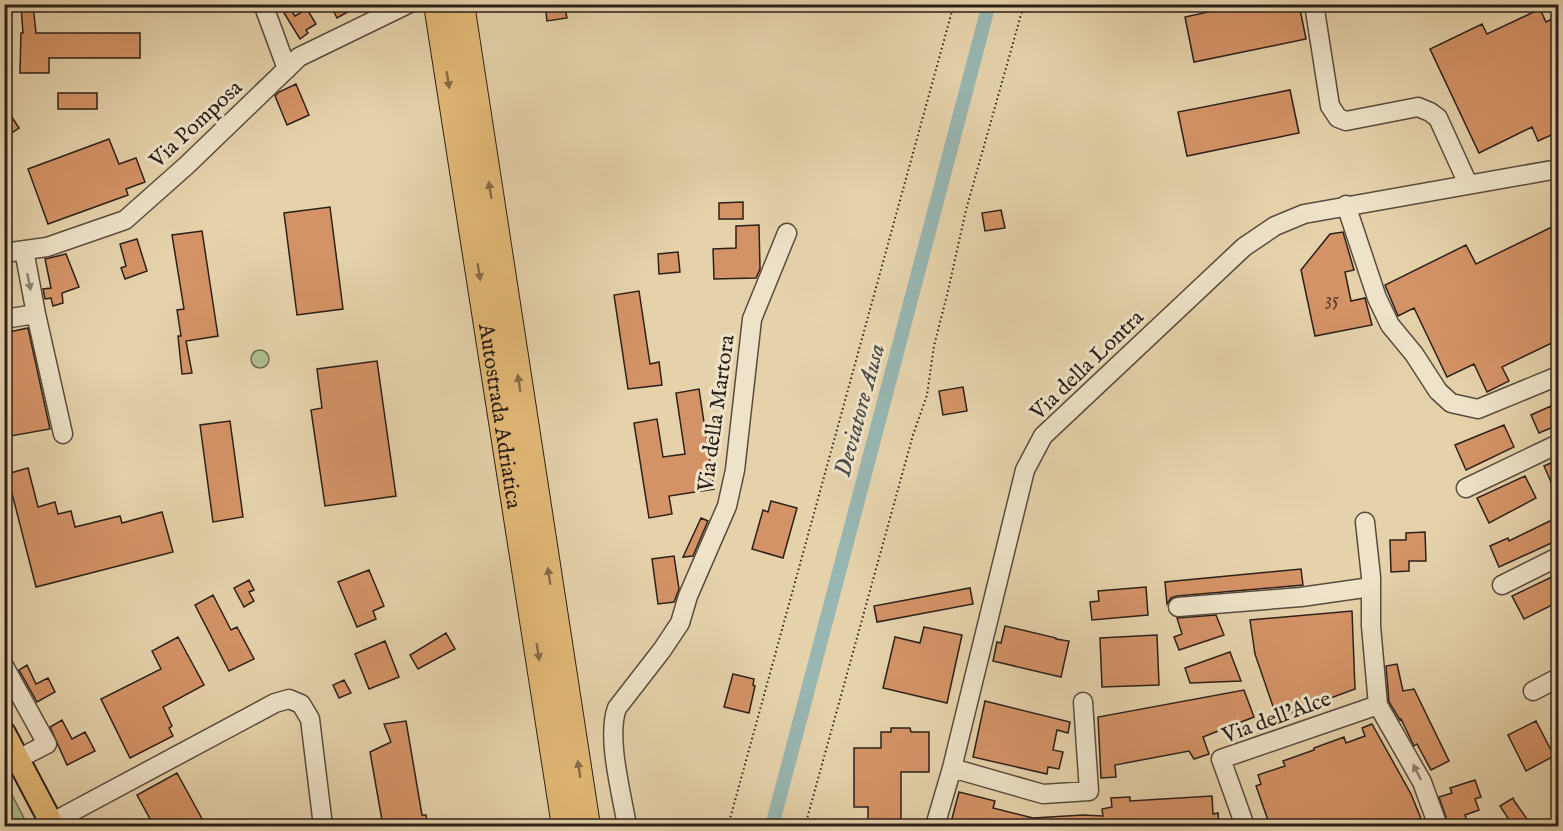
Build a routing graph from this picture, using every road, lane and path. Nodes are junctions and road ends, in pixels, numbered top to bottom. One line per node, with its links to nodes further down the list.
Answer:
1 (263, 4): 7 (street)
2 (408, 4): 7 (street, Via Pomposa)
3 (954, 4): 38 (path)
4 (1024, 4): 39 (path)
5 (1314, 4): 9 (street)
6 (450, 11): 35 (highway, Autostrada Adriatica, one-way to 35); 36 (highway, Autostrada Adriatica, one-way to 6)
7 (287, 69): 12 (street, Via Pomposa)
8 (1558, 169): 9 (street, Via della Lontra)
9 (1468, 184): 10 (street, Via della Lontra)
10 (1346, 206): 16 (street); 32 (street, Via della Lontra)
11 (787, 233): 37 (street, Via della Martora)
12 (24, 250): 13 (street, Via Pomposa); 14 (street, one-way to 14)
13 (4, 253)
14 (36, 314): 15 (street); 17 (street)
15 (4, 319)
16 (1558, 376)
17 (63, 434)
18 (1558, 444): 19 (street)
19 (1466, 488)
20 (1365, 522): 23 (street)
21 (1558, 557): 22 (street)
22 (1502, 585)
23 (1371, 587): 24 (street); 29 (street)
24 (1178, 607)
25 (4, 666): 31 (street)
26 (1558, 678): 27 (street)
27 (1533, 691)
28 (1083, 702): 32 (street)
29 (1378, 705): 41 (street, Via dell'Alce); 42 (street, one-way to 29)
30 (4, 734): 31 (main road)
31 (11, 760): 33 (main road)
32 (951, 768): 40 (street, Via della Lontra)
33 (48, 825): 34 (street)
34 (323, 826)
35 (565, 826)
36 (587, 826)
37 (627, 826)
38 (728, 826)
39 (805, 826)
40 (935, 826)
41 (1245, 826)
42 (1438, 826)

